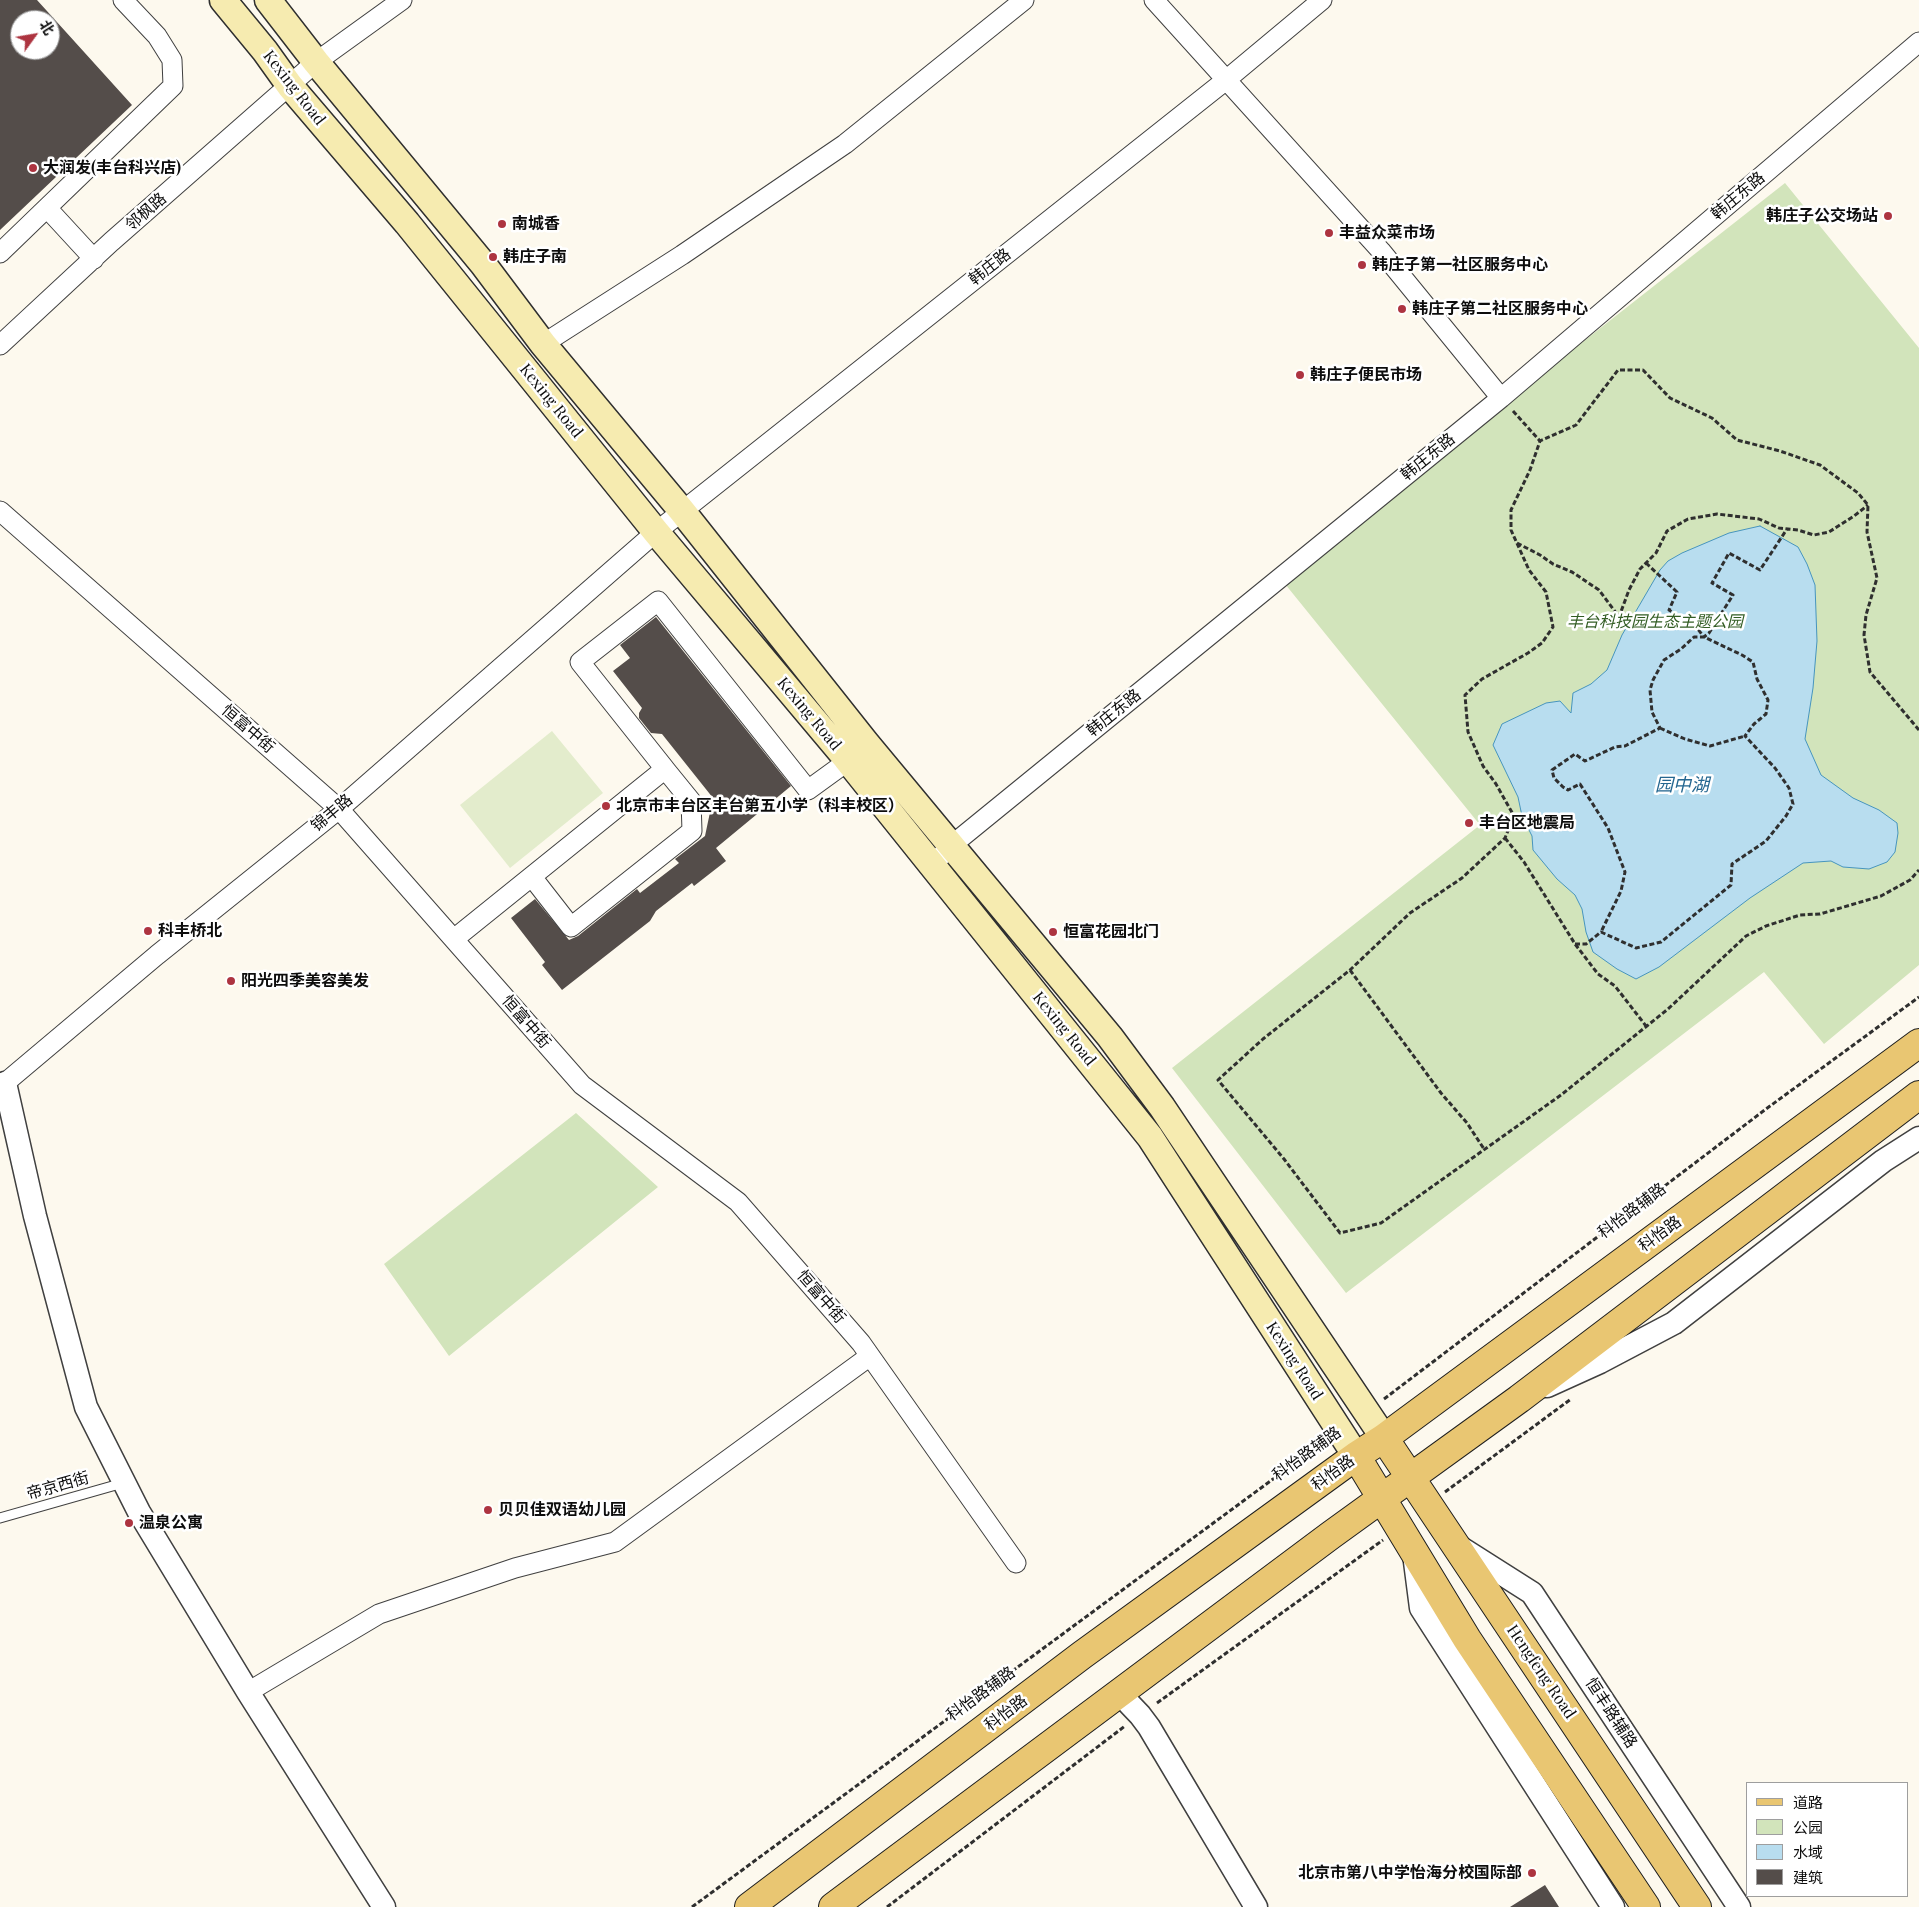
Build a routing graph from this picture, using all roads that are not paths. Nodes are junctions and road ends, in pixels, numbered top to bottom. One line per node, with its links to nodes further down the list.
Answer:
1 (123, 0): 12 (street)
2 (223, 0): 11 (main road, Kexing Road)
3 (268, 0): 9 (main road, Kexing Road)
4 (402, 0): 9 (street, 邻枫路)
5 (1024, 0): 15 (street)
6 (1154, 0): 10 (street)
7 (1322, 0): 10 (street, 韩庄路)
8 (1919, 42): 17 (street, 韩庄东路)
9 (316, 62): 11 (street, 邻枫路); 15 (main road, Kexing Road)
10 (1226, 80): 17 (street); 19 (street, 韩庄路)
11 (290, 86): 14 (street, 邻枫路); 20 (main road, Kexing Road)
12 (47, 208): 13 (street); 14 (street)
13 (0, 253)
14 (94, 259): 16 (street, 邻枫路)
15 (543, 344): 19 (main road, Kexing Road)
16 (0, 345)
17 (1500, 398): 24 (street, 韩庄东路)
18 (0, 511): 23 (street, 恒富中街)
19 (682, 511): 20 (street, 韩庄路); 24 (main road, Kexing Road)
20 (656, 532): 21 (main road, Kexing Road); 23 (street, 锦丰路)
21 (848, 761): 22 (street); 25 (main road, Kexing Road)
22 (665, 769): 26 (street); 26 (street)
23 (339, 809): 27 (street, 恒富中街); 29 (street, 锦丰路)
24 (952, 845): 25 (street, 韩庄东路); 34 (main road, Kexing Road)
25 (932, 865): 35 (main road, Kexing Road)
26 (532, 877): 27 (street)
27 (454, 940): 32 (street, 恒富中街)
28 (1919, 1043): 34 (main road, 科怡路)
29 (3, 1083): 37 (street)
30 (1919, 1094): 33 (main road)
31 (1919, 1138): 33 (street)
32 (870, 1356): 42 (street, 恒富中街); 43 (street)
33 (1519, 1399): 36 (main road)
34 (1384, 1438): 35 (main road, 科怡路); 36 (main road, Hengfeng Road)
35 (1356, 1456): 38 (main road); 46 (main road, 科怡路)
36 (1411, 1477): 38 (main road); 40 (main road, Hengfeng Road)
37 (124, 1483): 39 (lane, 帝京西街); 43 (street)
38 (1382, 1499): 41 (main road); 44 (main road)
39 (0, 1518)
40 (1457, 1546): 51 (main road, Hengfeng Road); 52 (street, 恒丰路辅路)
41 (1414, 1553): 49 (street); 50 (main road)
42 (1016, 1563)
43 (248, 1692): 45 (street)
44 (1119, 1693): 47 (main road); 48 (street)
45 (384, 1907)
46 (750, 1907)
47 (833, 1907)
48 (1256, 1907)
49 (1613, 1907)
50 (1646, 1907)
51 (1696, 1907)
52 (1739, 1907)

